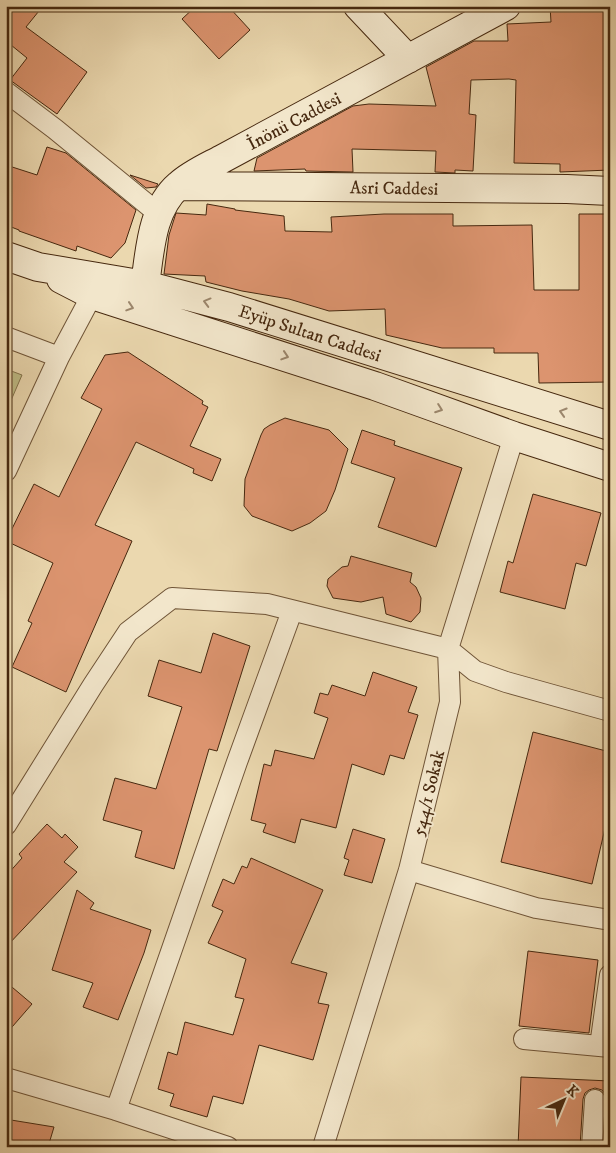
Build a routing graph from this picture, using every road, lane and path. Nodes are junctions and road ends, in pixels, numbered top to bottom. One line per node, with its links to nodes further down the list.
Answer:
1 (358, 6): 3 (main road)
2 (506, 6): 3 (main road, İnönü Caddesi)
3 (408, 59): 5 (main road, İnönü Caddesi)
4 (6, 92): 7 (street)
5 (178, 186): 6 (main road, Asri Caddesi); 7 (main road, İnönü Caddesi)
6 (610, 191)
7 (159, 214): 10 (main road, İnönü Caddesi)
8 (6, 256): 9 (main road, Eyüp Sultan Caddesi)
9 (38, 267): 10 (main road, Eyüp Sultan Caddesi); 11 (main road)
10 (145, 285): 14 (main road, Eyüp Sultan Caddesi, one-way to 10)
11 (92, 295): 13 (street); 15 (main road, one-way to 15)
12 (6, 337): 13 (street)
13 (59, 357): 17 (street)
14 (610, 426)
15 (514, 436): 16 (main road); 19 (street, 544/1 Sokak)
16 (610, 467)
17 (6, 471)
18 (292, 611): 19 (street); 21 (street); 29 (street)
19 (448, 649): 20 (street); 22 (street, 544/1 Sokak)
20 (610, 711)
21 (6, 825)
22 (409, 870): 23 (street); 31 (street, 544/1 Sokak)
23 (610, 920)
24 (610, 975): 26 (street)
25 (524, 1039): 26 (street)
26 (605, 1046)
27 (6, 1078): 29 (street)
28 (595, 1100): 32 (street)
29 (116, 1110): 30 (street)
30 (228, 1147)
31 (323, 1147)
32 (592, 1147)

